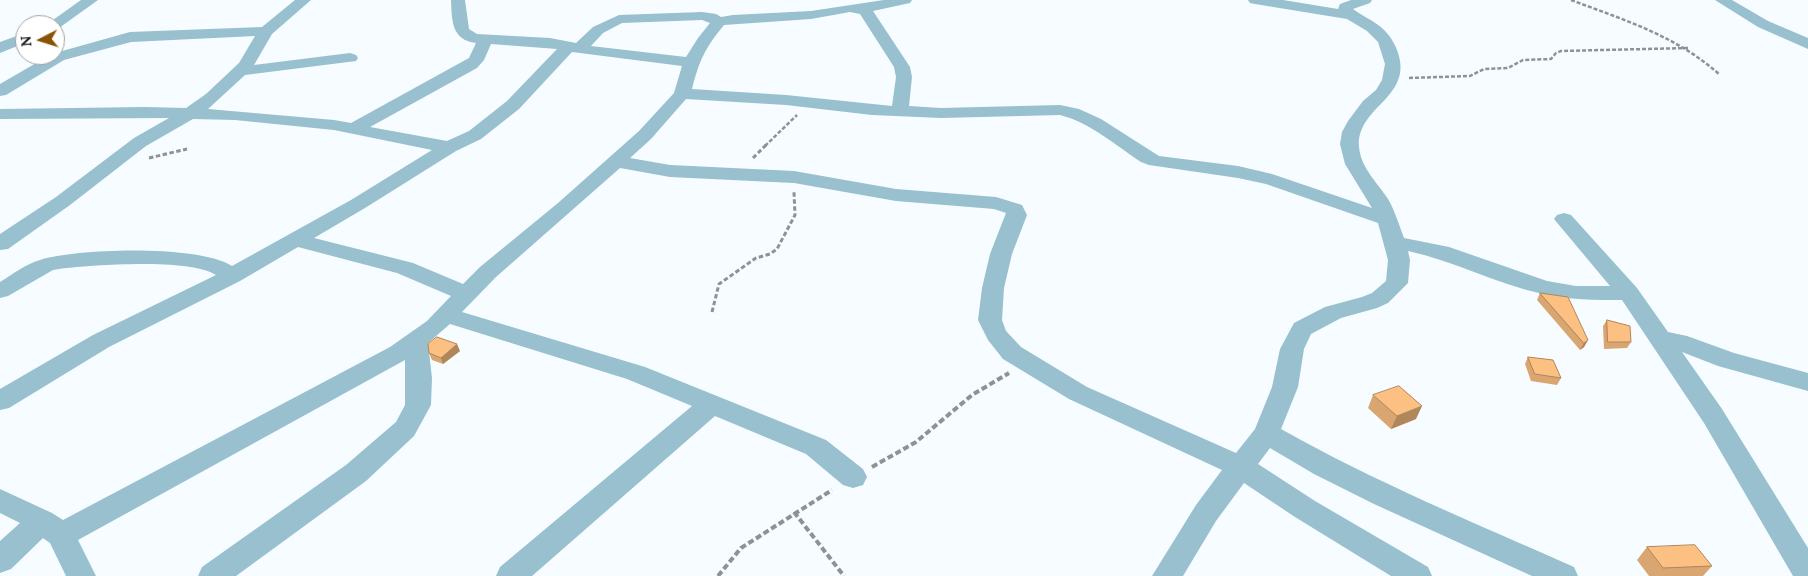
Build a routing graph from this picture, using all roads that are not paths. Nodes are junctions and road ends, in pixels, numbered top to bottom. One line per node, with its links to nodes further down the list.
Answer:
1 (91, 0): 13 (street)
2 (304, 0): 15 (street)
3 (458, 0): 18 (street)
4 (696, 0): 12 (street)
5 (905, 0): 10 (street)
6 (1255, 0): 9 (street)
7 (1722, 0): 11 (street)
8 (1755, 3): 11 (street)
9 (1358, 8): 34 (street)
10 (861, 9): 14 (street); 28 (street)
11 (1738, 10): 20 (street)
12 (684, 16): 14 (street); 21 (street)
13 (65, 18)
14 (719, 22): 24 (street)
15 (266, 31): 25 (street); 26 (street)
16 (15, 39): 17 (street)
17 (0, 40)
18 (484, 40): 21 (street); 31 (street)
19 (15, 42): 22 (street)
20 (1808, 44)
21 (574, 47): 24 (street); 32 (street)
22 (0, 48)
23 (350, 58): 25 (street)
24 (691, 62): 27 (street)
25 (241, 71): 29 (street)
26 (0, 91)
27 (682, 94): 28 (street); 33 (street)
28 (900, 111): 34 (street)
29 (191, 113): 30 (street); 31 (street); 38 (street)
30 (0, 114)
31 (354, 129): 32 (street)
32 (449, 147): 36 (street)
33 (614, 162): 42 (street); 50 (street)
34 (1385, 219): 37 (street)
35 (1564, 219): 41 (street)
36 (295, 240): 39 (street); 42 (street)
37 (1394, 242): 41 (street); 49 (street)
38 (0, 244)
39 (232, 276): 40 (street); 47 (street)
40 (0, 291)
41 (1629, 293): 44 (street)
42 (465, 294): 43 (street)
43 (446, 315): 45 (street); 48 (street)
44 (1659, 339): 46 (street); 55 (street)
45 (416, 342): 53 (street); 57 (street)
46 (1808, 382)
47 (0, 401)
48 (711, 405): 51 (street); 58 (street)
49 (1266, 433): 50 (street); 61 (street)
50 (1241, 467): 59 (street); 60 (street)
51 (853, 477)
52 (0, 500): 53 (street)
53 (51, 528): 54 (street); 56 (street)
54 (0, 560)
55 (1808, 574)
56 (81, 576)
57 (212, 576)
58 (511, 576)
59 (1167, 576)
60 (1417, 576)
61 (1563, 576)

